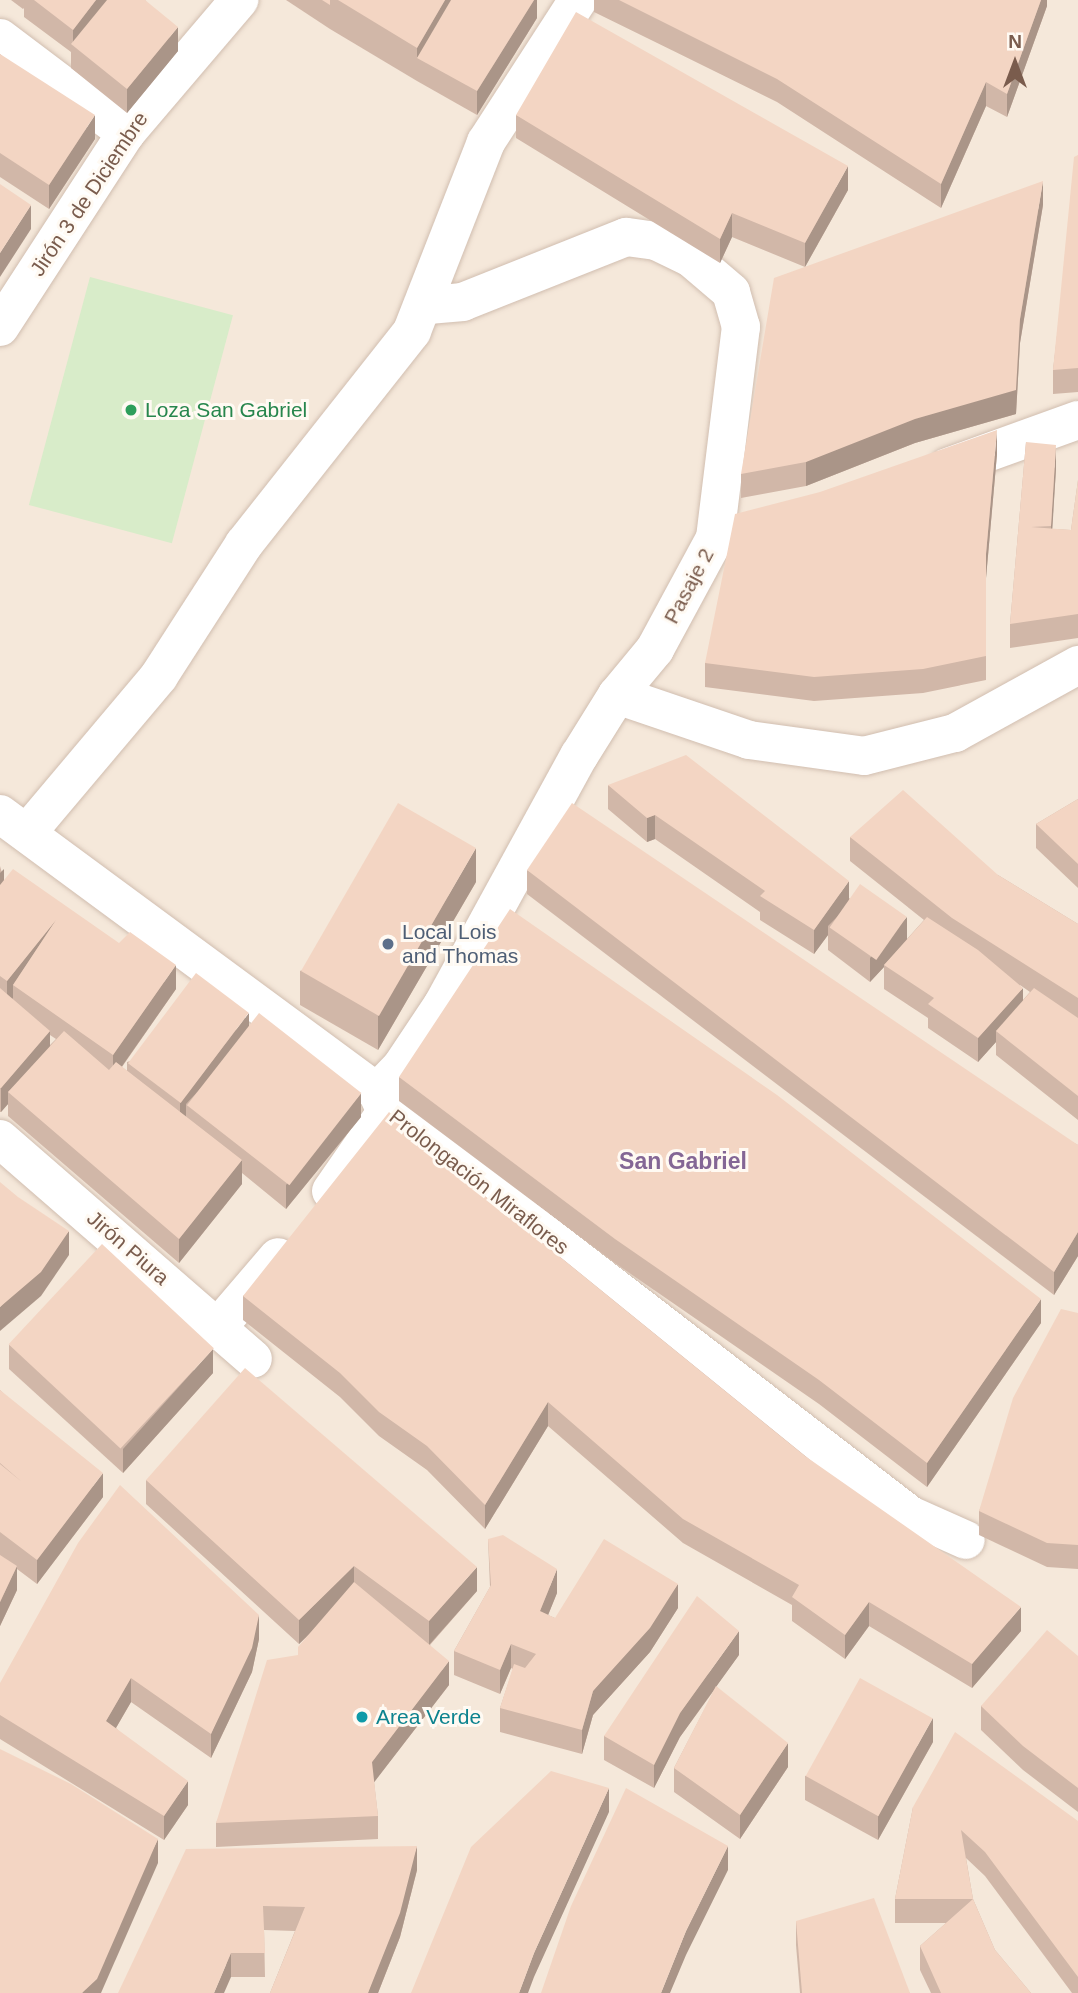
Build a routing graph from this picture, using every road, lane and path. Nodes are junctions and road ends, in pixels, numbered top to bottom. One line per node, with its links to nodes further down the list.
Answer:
1 (239, 0): 4 (street, Jirón 3 de Diciembre)
2 (578, 0): 5 (street)
3 (0, 38): 4 (street)
4 (126, 133): 6 (street, Jirón 3 de Diciembre)
5 (425, 305): 10 (street, Pasaje 2); 13 (street)
6 (0, 327)
7 (1078, 420): 8 (street)
8 (912, 479)
9 (756, 528): 10 (street)
10 (715, 538): 12 (street, Pasaje 2)
11 (1078, 664): 12 (street)
12 (617, 695): 14 (street, Pasaje 2)
13 (13, 823): 14 (street, Prolongación Miraflores)
14 (382, 1102): 16 (street, Pasaje 2); 18 (street, Prolongación Miraflores)
15 (0, 1139): 16 (street, Jirón Piura)
16 (218, 1327): 17 (street, Jirón Piura)
17 (253, 1359)
18 (966, 1540)

